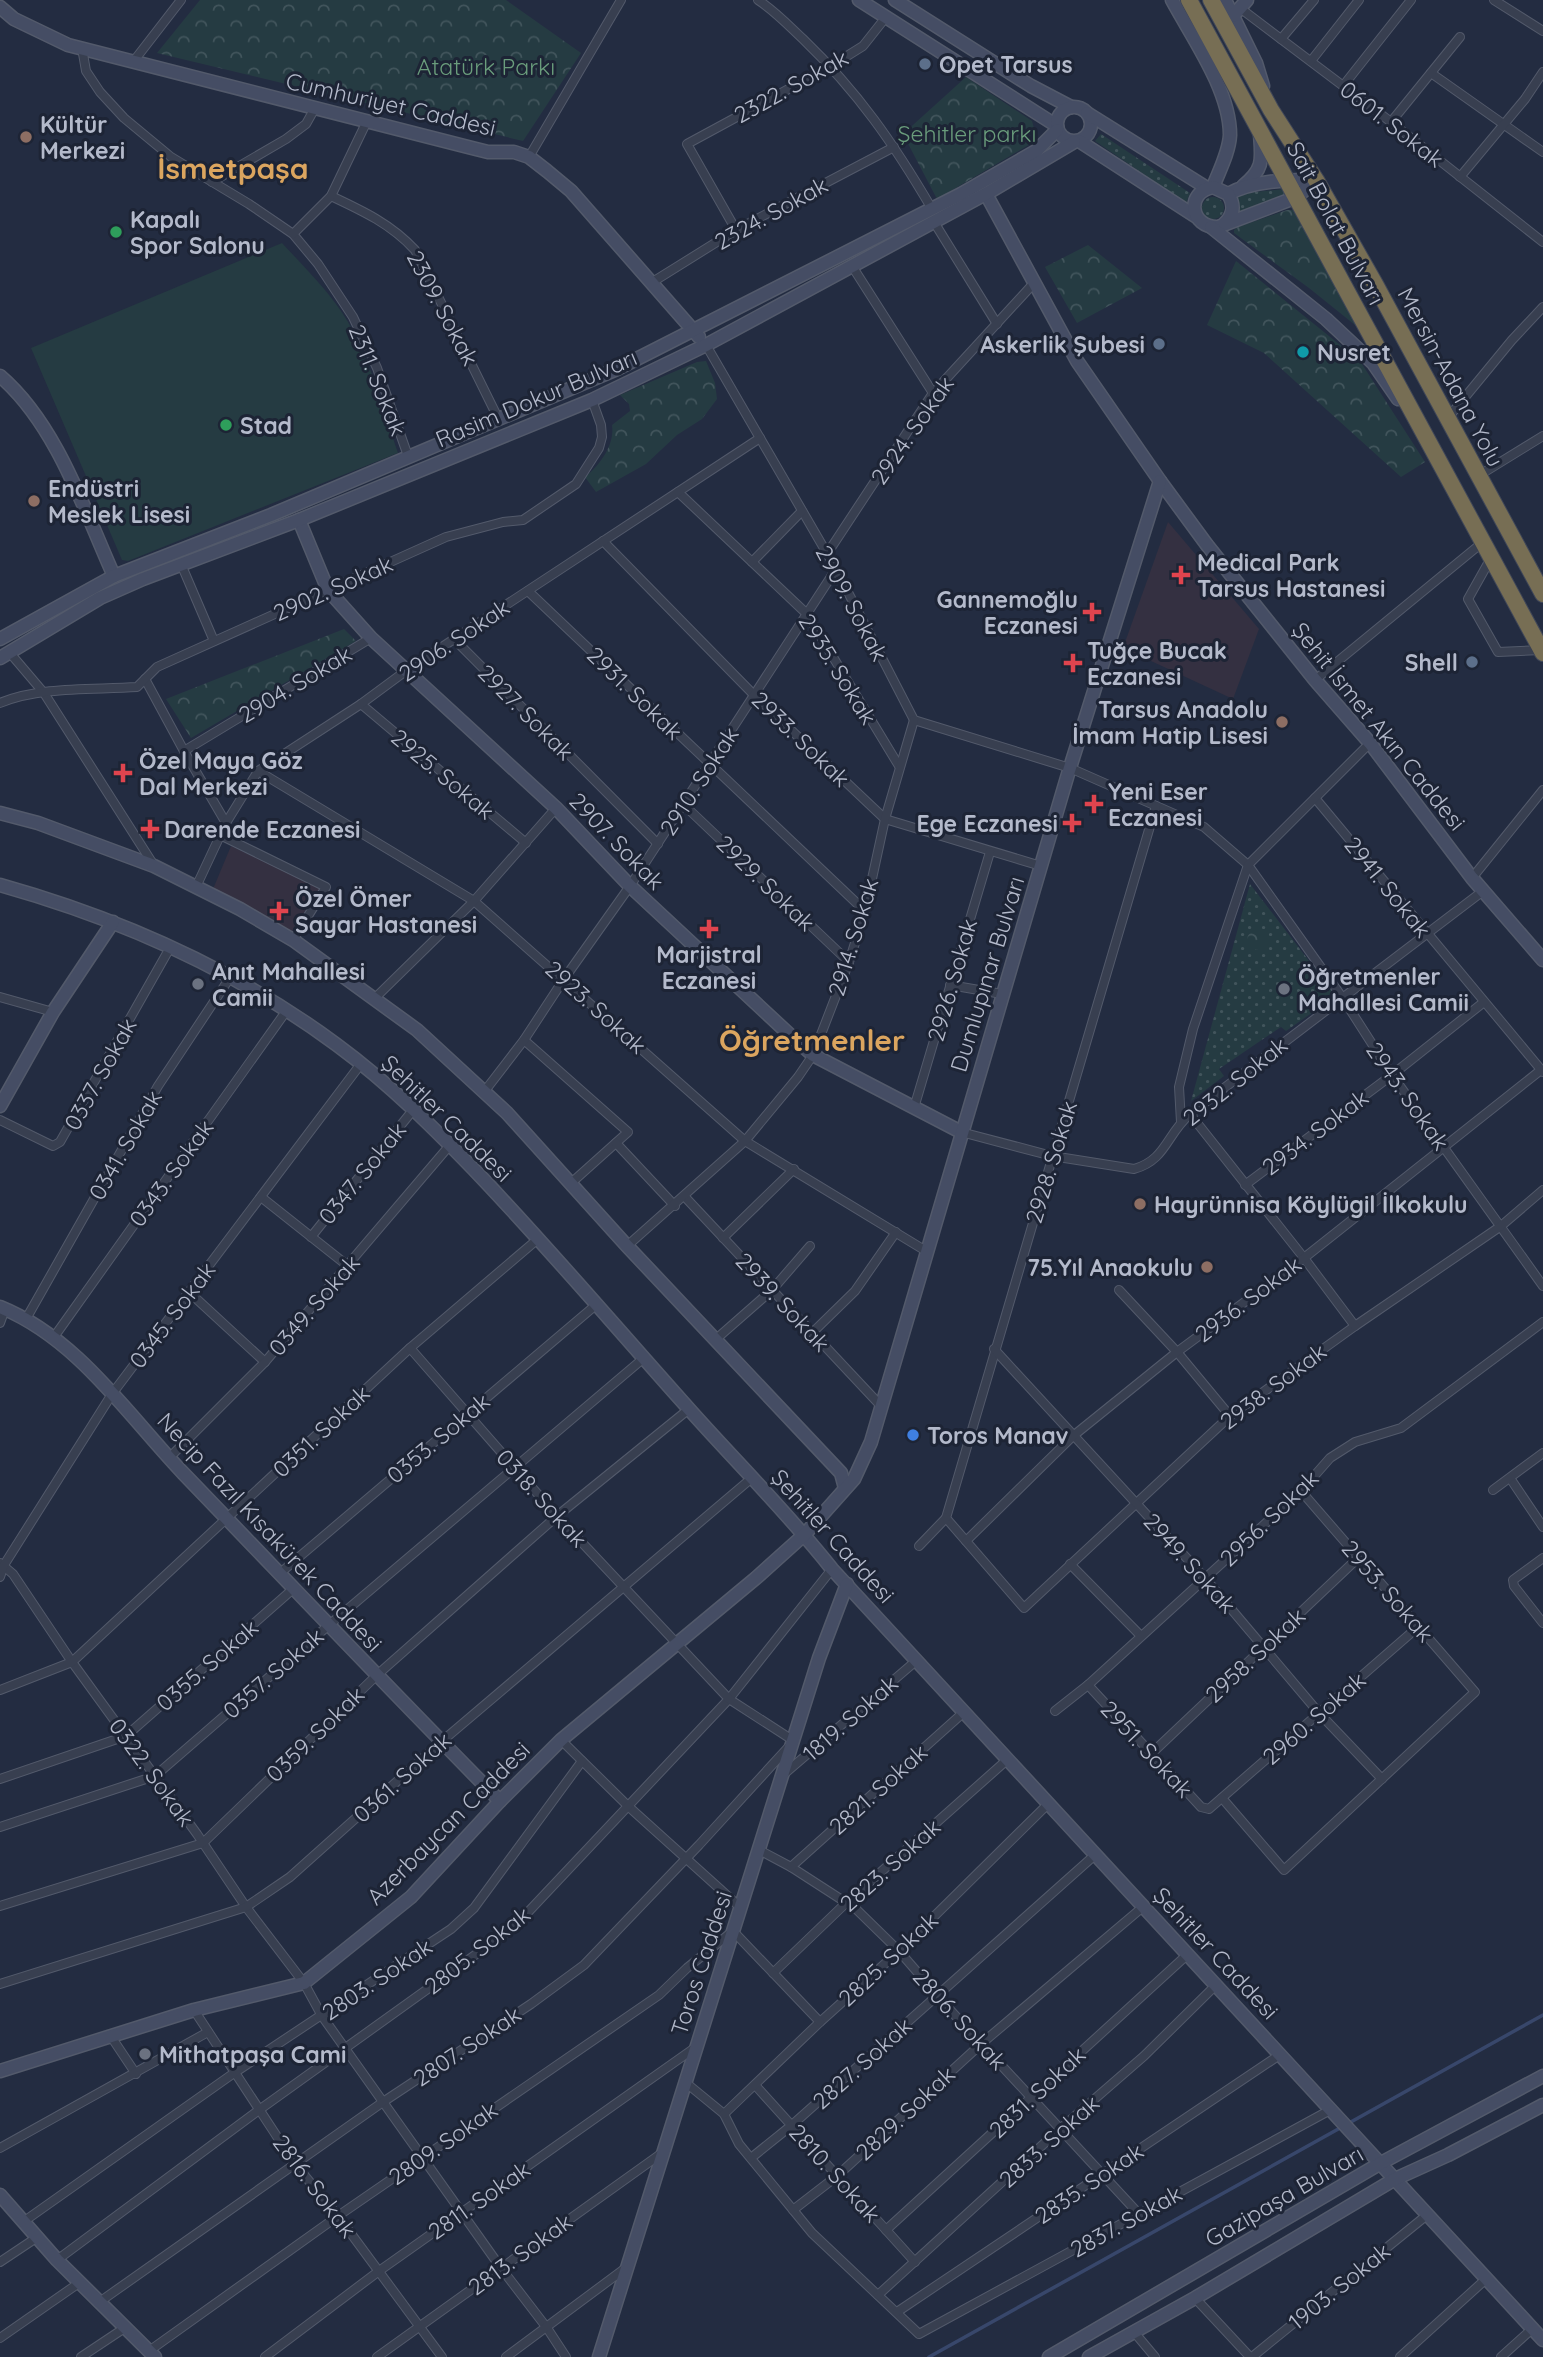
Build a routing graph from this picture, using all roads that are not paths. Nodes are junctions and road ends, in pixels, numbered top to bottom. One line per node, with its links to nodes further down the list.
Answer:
1 (181, 0): 22 (street)
2 (621, 0): 39 (street)
3 (758, 0): 23 (street)
4 (859, 0): 16 (street)
5 (895, 0): 27 (street)
6 (1172, 0): 45 (street)
7 (1189, 0): 35 (highway, Sait Bolat Bulvarı)
8 (1211, 0): 29 (highway, Mersin-Adana Yolu)
9 (1225, 0): 15 (street)
10 (1314, 0): 19 (street)
11 (1359, 0): 21 (street)
12 (1411, 0): 26 (street)
13 (1494, 0): 17 (street)
14 (0, 7): 20 (street, Cumhuriyet Caddesi)
15 (1240, 8): 19 (street, 0601. Sokak); 29 (street)
16 (886, 17): 23 (street, 2322. Sokak); 34 (street)
17 (1543, 31)
18 (1460, 37): 24 (street)
19 (1281, 39): 21 (street, 0601. Sokak)
20 (82, 48): 22 (street, Cumhuriyet Caddesi); 43 (street, 2311. Sokak)
21 (1311, 61): 26 (street, 0601. Sokak)
22 (133, 62): 28 (street, Cumhuriyet Caddesi)
23 (831, 66): 37 (street); 53 (street, 2322. Sokak)
24 (1431, 73): 32 (street); 33 (street)
25 (1542, 74): 33 (street)
26 (1343, 86): 32 (street, 0601. Sokak)
27 (1072, 107): 30 (street); 34 (street)
28 (315, 108): 31 (street, Cumhuriyet Caddesi); 43 (street)
29 (1271, 110): 42 (highway, Mersin-Adana Yolu)
30 (1087, 113): 36 (street); 45 (street)
31 (367, 121): 39 (street, Cumhuriyet Caddesi); 48 (street)
32 (1391, 122): 40 (street, 0601. Sokak)
33 (1504, 124): 38 (street); 40 (street)
34 (1057, 128): 36 (street); 50 (street)
35 (1260, 131): 41 (highway, Sait Bolat Bulvarı); 44 (street)
36 (1076, 141): 46 (street, Rasim Dokur Bulvarı); 51 (street)
37 (894, 147): 50 (street); 53 (street, 2324. Sokak)
38 (1543, 152)
39 (529, 157): 57 (street, Cumhuriyet Caddesi)
40 (1460, 177): 55 (street, 0601. Sokak)
41 (1287, 180): 42 (street); 44 (street); 49 (highway, Sait Bolat Bulvarı)
42 (1316, 180): 49 (street); 67 (highway, Mersin-Adana Yolu)
43 (212, 182): 54 (street, 2311. Sokak)
44 (1241, 187): 47 (street)
45 (1210, 188): 47 (street); 51 (street)
46 (986, 194): 50 (street, Rasim Dokur Bulvarı); 58 (street, Şehit İsmet Akın Caddesi)
47 (1228, 194): 52 (street)
48 (331, 196): 54 (street); 66 (street, 2309. Sokak)
49 (1297, 197): 52 (street); 68 (highway, Sait Bolat Bulvarı)
50 (933, 216): 56 (street, Rasim Dokur Bulvarı); 60 (street); 61 (street)
51 (1195, 216): 52 (street)
52 (1218, 225): 68 (street)
53 (736, 230): 57 (street, 2324. Sokak)
54 (293, 234): 71 (street, 2311. Sokak)
55 (1543, 242)
56 (852, 266): 62 (street, Rasim Dokur Bulvarı); 64 (street)
57 (651, 283): 61 (street, Cumhuriyet Caddesi)
58 (1034, 283): 60 (street, 2924. Sokak); 73 (street, Şehit İsmet Akın Caddesi)
59 (1543, 307): 67 (street)
60 (997, 324): 64 (street, 2924. Sokak)
61 (693, 331): 62 (street, Cumhuriyet Caddesi); 66 (street)
62 (706, 345): 65 (street, Rasim Dokur Bulvarı); 70 (street, 2909. Sokak)
63 (0, 376): 84 (street)
64 (933, 393): 79 (street, 2924. Sokak)
65 (592, 400): 76 (street, Rasim Dokur Bulvarı); 85 (street, 2902. Sokak)
66 (498, 418): 71 (street)
67 (1447, 419): 72 (highway, Mersin-Adana Yolu)
68 (1424, 435): 78 (highway, Sait Bolat Bulvarı)
69 (1543, 436): 72 (street)
70 (760, 438): 74 (street, 2906. Sokak); 75 (street, 2909. Sokak)
71 (408, 456): 84 (street)
72 (1478, 476): 87 (highway, Mersin-Adana Yolu)
73 (1160, 481): 97 (street, Şehit İsmet Akın Caddesi); 107 (street, Dumlupınar Bulvarı)
74 (678, 492): 77 (street, 2906. Sokak); 81 (street, 2935. Sokak)
75 (802, 511): 79 (street, 2909. Sokak); 81 (street)
76 (299, 520): 82 (street, Rasim Dokur Bulvarı); 85 (street, 2907. Sokak)
77 (603, 541): 86 (street, 2906. Sokak); 99 (street, 2933. Sokak)
78 (1483, 542): 80 (highway, Sait Bolat Bulvarı); 97 (street)
79 (827, 554): 83 (street, 2909. Sokak)
80 (1491, 558): 93 (highway, Sait Bolat Bulvarı); 93 (street)
81 (752, 562): 88 (street, 2935. Sokak)
82 (181, 564): 92 (street); 94 (street, Rasim Dokur Bulvarı)
83 (836, 569): 88 (street, 2910. Sokak); 102 (street, 2909. Sokak)
84 (114, 576): 90 (street)
85 (328, 590): 89 (street, 2907. Sokak); 92 (street, 2902. Sokak)
86 (528, 591): 91 (street, 2906. Sokak); 105 (street, 2931. Sokak)
87 (1543, 594)
88 (807, 614): 99 (street, 2910. Sokak); 106 (street, 2935. Sokak)
89 (371, 638): 95 (street, 2907. Sokak); 104 (street, 2904. Sokak)
90 (0, 639)
91 (454, 639): 95 (street, 2906. Sokak); 119 (street, 2927. Sokak)
92 (214, 641): 96 (street, 2902. Sokak)
93 (1542, 651)
94 (5, 655): 98 (street)
95 (407, 670): 101 (street, 2906. Sokak); 113 (street, 2907. Sokak)
96 (145, 679): 98 (street, 2902. Sokak); 104 (street)
97 (1315, 680): 103 (street, Şehit İsmet Akın Caddesi)
98 (44, 693): 100 (street, 2902. Sokak); 122 (street)
99 (754, 695): 105 (street, 2910. Sokak); 115 (street, 2933. Sokak)
100 (0, 703)
101 (360, 704): 108 (street, 2906. Sokak); 118 (street, 2925. Sokak)
102 (914, 720): 106 (street, 2914. Sokak); 107 (street)
103 (1370, 743): 110 (street); 124 (street, Şehit İsmet Akın Caddesi)
104 (184, 751): 116 (street)
105 (709, 764): 111 (street, 2910. Sokak); 130 (street, 2931. Sokak)
106 (899, 766): 115 (street, 2914. Sokak)
107 (1070, 768): 112 (street, 2943. Sokak); 123 (street, Dumlupınar Bulvarı)
108 (258, 771): 116 (street, 2906. Sokak); 129 (street, 2923. Sokak)
109 (1543, 790): 124 (street)
110 (1315, 798): 121 (street); 132 (street, 2941. Sokak)
111 (683, 804): 119 (street, 2910. Sokak); 136 (street, 2929. Sokak)
112 (1156, 806): 121 (street, 2943. Sokak); 164 (street, 2928. Sokak)
113 (556, 808): 118 (street); 126 (street, 2907. Sokak)
114 (0, 813): 122 (street)
115 (885, 819): 120 (street, 2933. Sokak); 130 (street, 2914. Sokak)
116 (226, 823): 117 (street, 2906. Sokak)
117 (220, 835): 127 (street, 2906. Sokak); 133 (street)
118 (526, 843): 129 (street)
119 (658, 844): 126 (street, 2910. Sokak)
120 (990, 852): 123 (street, 2933. Sokak); 139 (street, 2926. Sokak)
121 (1248, 865): 142 (street, 2943. Sokak); 158 (street)
122 (154, 866): 127 (street)
123 (1041, 866): 140 (street, Dumlupınar Bulvarı)
124 (1472, 878): 128 (street, Şehit İsmet Akın Caddesi)
125 (0, 885): 131 (street, Şehitler Caddesi)
126 (630, 886): 138 (street, 2910. Sokak); 148 (street, 2907. Sokak)
127 (196, 887): 133 (street)
128 (1483, 891): 132 (street, 2932. Sokak); 135 (street, Şehit İsmet Akın Caddesi)
129 (474, 901): 138 (street, 2923. Sokak); 143 (street)
130 (865, 911): 136 (street, 2914. Sokak)
131 (113, 922): 134 (street, Şehitler Caddesi); 146 (street)
132 (1427, 933): 142 (street, 2932. Sokak); 144 (street, 2941. Sokak)
133 (293, 940): 143 (street)
134 (171, 946): 137 (street, Şehitler Caddesi); 157 (street, 0337. Sokak)
135 (1543, 960)
136 (849, 962): 148 (street, 2914. Sokak)
137 (231, 975): 145 (street, Şehitler Caddesi); 188 (street, 0341. Sokak)
138 (564, 979): 147 (street, 2910. Sokak); 160 (street, 2923. Sokak)
139 (950, 985): 140 (street); 154 (street, 2926. Sokak)
140 (1002, 994): 159 (street, Dumlupınar Bulvarı)
141 (0, 997): 146 (street)
142 (1342, 997): 151 (street, 2943. Sokak); 156 (street, 2932. Sokak)
143 (374, 999): 152 (street)
144 (1484, 1002): 150 (street, 2941. Sokak); 151 (street, 2934. Sokak)
145 (287, 1010): 149 (street, Şehitler Caddesi); 193 (street, 0343. Sokak)
146 (53, 1013): 153 (street)
147 (524, 1040): 152 (street, 2910. Sokak); 161 (street)
148 (813, 1055): 154 (street, 2907. Sokak); 160 (street, 2914. Sokak)
149 (360, 1065): 155 (street, Şehitler Caddesi); 169 (street, 0345. Sokak)
150 (1542, 1071): 163 (street, 2936. Sokak)
151 (1392, 1075): 163 (street, 2943. Sokak); 167 (street, 2934. Sokak)
152 (484, 1091): 166 (street)
153 (0, 1106)
154 (914, 1108): 159 (street, 2907. Sokak)
155 (413, 1110): 162 (street, Şehitler Caddesi); 174 (street, 0347. Sokak)
156 (1190, 1114): 158 (street, 2932. Sokak); 167 (street)
157 (0, 1121)
158 (1181, 1122): 164 (street, 2932. Sokak)
159 (961, 1132): 164 (street, 2932. Sokak); 179 (street, Dumlupınar Bulvarı)
160 (745, 1141): 165 (street, 2923. Sokak); 170 (street, 2914. Sokak)
161 (616, 1143): 166 (street); 171 (street)
162 (450, 1145): 175 (street, Şehitler Caddesi); 181 (street, 0349. Sokak)
163 (1444, 1148): 172 (street, 2943. Sokak); 180 (street, 2936. Sokak)
164 (1052, 1156): 196 (street, 2928. Sokak)
165 (794, 1169): 173 (street, 2923. Sokak); 176 (street)
166 (570, 1184): 178 (street)
167 (1245, 1185): 180 (street)
168 (1543, 1190): 172 (street, 2938. Sokak)
169 (261, 1197): 174 (street); 185 (street, 0345. Sokak)
170 (685, 1197): 171 (street, 2914. Sokak); 176 (street, 2939. Sokak)
171 (675, 1206): 178 (street, 2914. Sokak)
172 (1501, 1226): 182 (street, 2943. Sokak); 191 (street, 2938. Sokak)
173 (896, 1232): 179 (street, 2923. Sokak); 192 (street)
174 (311, 1237): 181 (street)
175 (538, 1238): 186 (street, Şehitler Caddesi); 195 (street, 0351. Sokak)
176 (723, 1238): 183 (street, 2939. Sokak)
177 (810, 1246): 183 (street)
178 (627, 1247): 194 (street)
179 (926, 1251): 201 (street, Dumlupınar Bulvarı)
180 (1304, 1258): 191 (street); 197 (street, 2936. Sokak)
181 (348, 1266): 199 (street, 0349. Sokak)
182 (1543, 1286)
183 (772, 1290): 192 (street, 2939. Sokak); 194 (street)
184 (1119, 1290): 197 (street)
185 (189, 1292): 199 (street); 200 (street, 0345. Sokak)
186 (597, 1304): 198 (street, Şehitler Caddesi); 203 (street, 0353. Sokak)
187 (3, 1308): 188 (street, Necip Fazıl Kısakürek Caddesi); 190 (street)
188 (26, 1319): 193 (street, Necip Fazıl Kısakürek Caddesi)
189 (1543, 1322): 213 (street, 2956. Sokak)
190 (0, 1323)
191 (1355, 1326): 204 (street, 2938. Sokak)
192 (812, 1333): 201 (street, 2939. Sokak)
193 (54, 1337): 200 (street, Necip Fazıl Kısakürek Caddesi)
194 (715, 1340): 211 (street)
195 (410, 1348): 203 (street, 0318. Sokak); 217 (street, 0351. Sokak)
196 (994, 1349): 205 (street, 2949. Sokak); 216 (street, 2928. Sokak)
197 (1177, 1352): 204 (street); 205 (street, 2936. Sokak)
198 (645, 1357): 202 (street, Şehitler Caddesi); 208 (street, 0357. Sokak)
199 (265, 1362): 207 (street, 0349. Sokak)
200 (112, 1394): 207 (street, Necip Fazıl Kısakürek Caddesi); 224 (street, 0345. Sokak)
201 (881, 1406): 211 (street, Dumlupınar Bulvarı)
202 (689, 1409): 209 (street, Şehitler Caddesi); 215 (street, 0359. Sokak)
203 (468, 1413): 208 (street, 0318. Sokak); 227 (street, 0353. Sokak)
204 (1230, 1416): 214 (street, 2938. Sokak)
205 (1073, 1436): 214 (street, 2949. Sokak); 220 (street, 2936. Sokak)
206 (1543, 1453): 210 (street)
207 (169, 1458): 217 (street, Necip Fazıl Kısakürek Caddesi)
208 (516, 1467): 215 (street, 0318. Sokak); 234 (street, 0357. Sokak)
209 (753, 1478): 219 (street, Şehitler Caddesi); 231 (street, 0361. Sokak)
210 (1510, 1478): 212 (street); 218 (street)
211 (849, 1483): 219 (street, Azerbaycan Caddesi)
212 (1493, 1490)
213 (1301, 1492): 222 (street, 2953. Sokak); 229 (street, 2956. Sokak)
214 (1136, 1503): 225 (street, 2938. Sokak); 229 (street, 2949. Sokak)
215 (557, 1516): 231 (street, 0318. Sokak); 241 (street, 0359. Sokak)
216 (946, 1518): 220 (street); 221 (street, 2928. Sokak)
217 (228, 1519): 227 (street, Necip Fazıl Kısakürek Caddesi); 240 (street, 0351. Sokak)
218 (1543, 1527)
219 (805, 1534): 226 (street, Şehitler Caddesi); 237 (street, Azerbaycan Caddesi)
220 (967, 1541): 225 (street, 2938. Sokak)
221 (919, 1546)
222 (1360, 1558): 235 (street, 2953. Sokak); 238 (street, 2958. Sokak)
223 (1543, 1558): 233 (street)
224 (2, 1564): 228 (street, 0345. Sokak); 240 (street, 0322. Sokak)
225 (1070, 1564): 236 (street)
226 (832, 1569): 230 (street, Şehitler Caddesi); 244 (street, 2805. Sokak)
227 (279, 1574): 232 (street, Necip Fazıl Kısakürek Caddesi)
228 (0, 1577)
229 (1205, 1578): 236 (street, 2956. Sokak); 238 (street, 2949. Sokak)
230 (847, 1584): 239 (street, Şehitler Caddesi); 250 (street, Toros Caddesi)
231 (623, 1586): 237 (street, 0318. Sokak); 251 (street, 0361. Sokak)
232 (293, 1589): 234 (street, Necip Fazıl Kısakürek Caddesi); 248 (street, 0355. Sokak)
233 (1543, 1623)
234 (329, 1625): 241 (street, Necip Fazıl Kısakürek Caddesi); 256 (street, 0357. Sokak)
235 (1419, 1626): 247 (street, 2960. Sokak); 258 (street, 2953. Sokak)
236 (1141, 1636): 242 (street, 2956. Sokak)
237 (678, 1644): 244 (street, 0318. Sokak); 249 (street, Azerbaycan Caddesi)
238 (1263, 1647): 247 (street, 2949. Sokak); 252 (street, 2958. Sokak)
239 (917, 1660): 246 (street, Şehitler Caddesi); 255 (street, 1819. Sokak)
240 (72, 1662): 243 (street, 0351. Sokak); 248 (street, 0322. Sokak)
241 (377, 1675): 251 (street, Necip Fazıl Kısakürek Caddesi); 265 (street, 0359. Sokak)
242 (1088, 1685): 245 (street, 2956. Sokak); 252 (street, 2951. Sokak)
243 (0, 1690)
244 (729, 1699): 250 (street, 0318. Sokak); 262 (street, 2805. Sokak)
245 (1055, 1711)
246 (964, 1712): 253 (street, Şehitler Caddesi); 269 (street, 2821. Sokak)
247 (1319, 1713): 258 (street, 2949. Sokak); 259 (street, 2960. Sokak)
248 (126, 1736): 256 (street, 0322. Sokak); 257 (street, 0355. Sokak)
249 (561, 1740): 254 (street); 260 (street, Azerbaycan Caddesi)
250 (794, 1741): 255 (street, Toros Caddesi); 268 (street, 2807. Sokak)
251 (442, 1742): 260 (street, Necip Fazıl Kısakürek Caddesi); 273 (street, 0361. Sokak)
252 (1152, 1753): 263 (street, 2951. Sokak)
253 (1008, 1759): 261 (street, Şehitler Caddesi); 270 (street, 2823. Sokak)
254 (582, 1761): 262 (street); 284 (street, 2803. Sokak)
255 (783, 1775): 266 (street, Toros Caddesi)
256 (155, 1776): 264 (street, 0357. Sokak); 265 (street, 0322. Sokak)
257 (0, 1779)
258 (1382, 1779): 259 (street)
259 (1222, 1798): 263 (street, 2960. Sokak)
260 (500, 1801): 279 (street, Azerbaycan Caddesi)
261 (1049, 1803): 267 (street, Şehitler Caddesi); 276 (street, 2825. Sokak)
262 (629, 1807): 268 (street); 290 (street, 2805. Sokak)
263 (1209, 1810)
264 (0, 1826)
265 (203, 1843): 271 (street, 0359. Sokak); 273 (street, 0322. Sokak)
266 (759, 1850): 269 (street, 2806. Sokak); 274 (street, Toros Caddesi)
267 (1096, 1854): 272 (street, Şehitler Caddesi); 282 (street, 2827. Sokak)
268 (687, 1858): 274 (street); 299 (street, 2807. Sokak)
269 (791, 1867): 270 (street, 2806. Sokak)
270 (847, 1902): 276 (street, 2806. Sokak); 278 (street, 2823. Sokak)
271 (0, 1906)
272 (1144, 1906): 277 (street, Şehitler Caddesi); 288 (street, 2829. Sokak)
273 (246, 1908): 279 (street, 0322. Sokak); 280 (street, 0361. Sokak)
274 (741, 1908): 275 (street, Toros Caddesi)
275 (733, 1931): 278 (street); 289 (street, Toros Caddesi); 308 (street, 2809. Sokak)
276 (899, 1951): 282 (street, 2806. Sokak); 285 (street, 2825. Sokak)
277 (1188, 1954): 281 (street, Şehitler Caddesi); 298 (street, 2831. Sokak)
278 (773, 1973): 285 (street)
279 (304, 1983): 283 (street, Azerbaycan Caddesi); 284 (street, 0322. Sokak)
280 (0, 1984)
281 (1217, 1984): 291 (street, Şehitler Caddesi); 305 (street, 2833. Sokak)
282 (937, 1996): 288 (street, 2806. Sokak); 304 (street, 2827. Sokak)
283 (194, 2010): 286 (street, 2816. Sokak); 287 (street, Azerbaycan Caddesi)
284 (322, 2015): 290 (street, 0322. Sokak); 293 (street, 2803. Sokak)
285 (820, 2022): 297 (street, 2825. Sokak)
286 (208, 2032): 293 (street, 2816. Sokak); 294 (street)
287 (110, 2035): 292 (street, Azerbaycan Caddesi); 294 (street)
288 (981, 2044): 298 (street, 2806. Sokak); 313 (street, 2829. Sokak)
289 (696, 2047): 296 (street, Toros Caddesi); 317 (street, 2811. Sokak)
290 (346, 2049): 299 (street, 0322. Sokak); 302 (street, 2805. Sokak)
291 (1280, 2053): 301 (street, Şehitler Caddesi); 312 (street, 2835. Sokak)
292 (0, 2071)
293 (234, 2073): 302 (street, 2816. Sokak); 321 (street, 2803. Sokak)
294 (136, 2074): 306 (street)
295 (1543, 2076): 310 (street, Gazipaşa Bulvarı)
296 (685, 2082): 303 (street); 307 (street, Toros Caddesi)
297 (755, 2085): 303 (street, 2825. Sokak); 304 (street, 2810. Sokak)
298 (1031, 2098): 305 (street, 2806. Sokak); 322 (street, 2831. Sokak)
299 (383, 2102): 308 (street, 0322. Sokak); 311 (street, 2807. Sokak)
300 (1543, 2105): 314 (street, Gazipaşa Bulvarı)
301 (1332, 2109): 310 (street, Şehitler Caddesi); 318 (street, 2837. Sokak)
302 (259, 2110): 311 (street, 2816. Sokak); 324 (street, 2805. Sokak)
303 (724, 2113): 309 (street)
304 (792, 2125): 309 (street, 2827. Sokak); 313 (street, 2810. Sokak)
305 (1060, 2129): 312 (street, 2806. Sokak); 326 (street, 2833. Sokak)
306 (0, 2148)
307 (663, 2152): 327 (street, Toros Caddesi); 328 (street, 2813. Sokak)
308 (422, 2158): 317 (street, 0322. Sokak); 320 (street, 2809. Sokak)
309 (751, 2158): 316 (street)
310 (1381, 2163): 314 (street, Şehitler Caddesi); 351 (street, Gazipaşa Bulvarı)
311 (295, 2164): 320 (street, 2816. Sokak); 334 (street, 2807. Sokak)
312 (1102, 2174): 318 (street, 2806. Sokak); 335 (street, 2835. Sokak)
313 (837, 2176): 316 (street, 2829. Sokak); 322 (street, 2810. Sokak)
314 (1395, 2179): 319 (street, Şehitler Caddesi); 333 (street, Gazipaşa Bulvarı)
315 (0, 2195): 321 (street)
316 (793, 2210): 332 (street)
317 (461, 2213): 328 (street, 0322. Sokak); 329 (street, 2811. Sokak)
318 (1139, 2214): 335 (street, 2837. Sokak)
319 (1427, 2215): 330 (street, Şehitler Caddesi); 354 (street, 1903. Sokak)
320 (338, 2216): 329 (street, 2816. Sokak); 343 (street, 2809. Sokak)
321 (23, 2222): 323 (street)
322 (886, 2230): 326 (street, 2810. Sokak)
323 (36, 2238): 324 (street); 325 (street)
324 (57, 2260): 331 (street)
325 (0, 2262)
326 (915, 2262): 332 (street, 2833. Sokak)
327 (627, 2267): 338 (street); 350 (street, Toros Caddesi)
328 (501, 2268): 336 (street, 2813. Sokak); 338 (street, 0322. Sokak)
329 (379, 2271): 336 (street, 2816. Sokak); 345 (street, 2811. Sokak)
330 (1486, 2279): 339 (street, Şehitler Caddesi); 355 (street)
331 (79, 2283): 334 (street); 341 (street)
332 (878, 2295): 335 (street)
333 (1195, 2298): 340 (street, Gazipaşa Bulvarı); 354 (street)
334 (99, 2303): 337 (street)
335 (897, 2312)
336 (420, 2326): 346 (street, 2813. Sokak); 347 (street, 2816. Sokak)
337 (126, 2327): 343 (street); 344 (street)
338 (547, 2328): 348 (street); 349 (street, 0322. Sokak)
339 (1532, 2329): 342 (street, Şehitler Caddesi); 356 (street)
340 (1134, 2332): 352 (street, Gazipaşa Bulvarı); 353 (street)
341 (0, 2338)
342 (1543, 2340)
343 (152, 2354)
344 (81, 2357)
345 (265, 2357)
346 (377, 2357)
347 (442, 2357)
348 (506, 2357)
349 (566, 2357)
350 (599, 2357)
351 (1049, 2357)
352 (1089, 2357)
353 (1155, 2357)
354 (1251, 2357)
355 (1400, 2357)
356 (1501, 2357)

